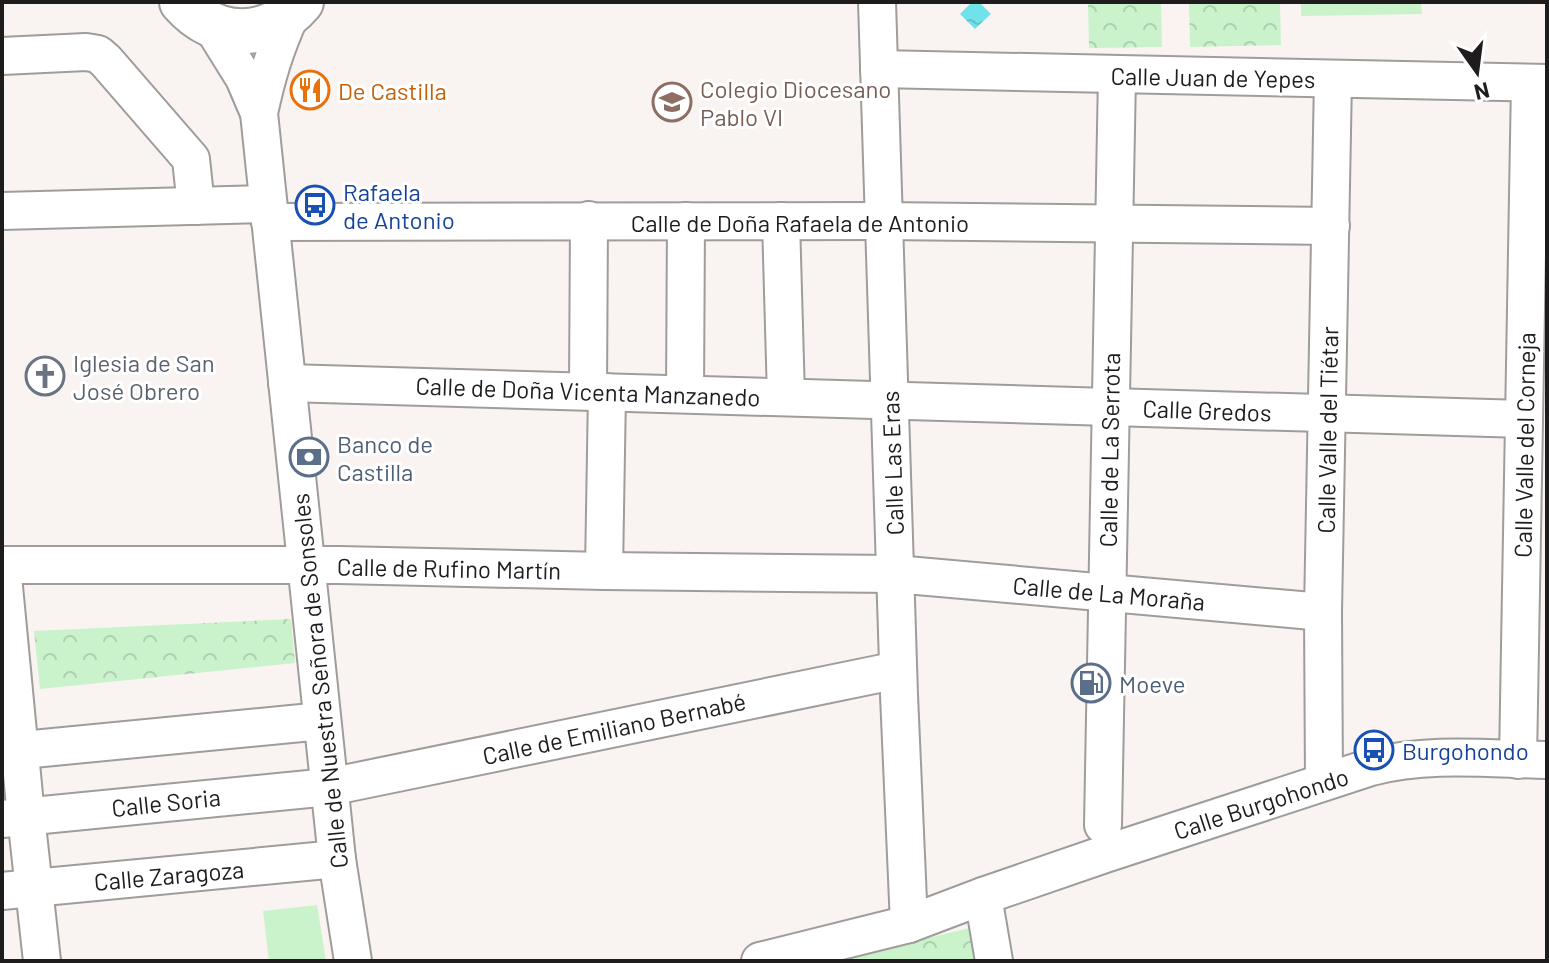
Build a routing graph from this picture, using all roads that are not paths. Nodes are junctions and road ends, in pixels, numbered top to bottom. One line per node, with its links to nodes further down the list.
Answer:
1 (877, 2): 5 (street, Calle Las Eras)
2 (296, 8): 3 (main road); 9 (street, Calle de Nuestra Señora de Sonsoles)
3 (197, 14): 9 (street, Calle de Nuestra Señora de Sonsoles)
4 (2, 56): 10 (street)
5 (879, 69): 6 (street, Calle Juan de Yepes); 16 (street, Calle Las Eras)
6 (1117, 75): 7 (street, Calle Juan de Yepes); 17 (street, Calle de La Serrota)
7 (1333, 79): 8 (street, Calle Juan de Yepes); 18 (street, Calle Valle del Tiétar)
8 (1538, 83): 26 (street, Calle Valle del Corneja)
9 (259, 113): 12 (street, Calle de Nuestra Señora de Sonsoles)
10 (196, 206): 11 (street, Calle de Doña Rafaela de Antonio); 12 (street, Calle de Doña Rafaela de Antonio)
11 (2, 211)
12 (269, 213): 13 (street, Calle de Doña Rafaela de Antonio); 19 (street, Calle de Nuestra Señora de Sonsoles)
13 (589, 220): 14 (street, Calle de Doña Rafaela de Antonio); 20 (street)
14 (686, 221): 15 (street, Calle de Doña Rafaela de Antonio); 21 (street)
15 (781, 221): 16 (street, Calle de Doña Rafaela de Antonio); 22 (street)
16 (884, 221): 17 (street, Calle de Doña Rafaela de Antonio); 23 (street, Calle Las Eras)
17 (1113, 224): 18 (street, Calle de Doña Rafaela de Antonio); 24 (street, Calle de La Serrota)
18 (1331, 226): 25 (street, Calle Valle del Tiétar)
19 (287, 383): 20 (street, Calle de Doña Vicenta Manzanedo); 27 (street, Calle de Nuestra Señora de Sonsoles)
20 (598, 391): 21 (street, Calle de Doña Vicenta Manzanedo); 29 (street)
21 (685, 394): 22 (street, Calle de Doña Vicenta Manzanedo)
22 (786, 397): 23 (street, Calle de Doña Vicenta Manzanedo)
23 (890, 399): 24 (street, Calle Gredos); 30 (street, Calle Las Eras)
24 (1110, 407): 25 (street, Calle Gredos); 31 (street, Calle de La Serrota)
25 (1327, 414): 26 (street, Calle Gredos); 32 (street, Calle Valle del Tiétar)
26 (1524, 419): 38 (street, Calle Valle del Corneja)
27 (306, 565): 28 (street, Calle de Rufino Martín); 29 (street, Calle de Rufino Martín); 36 (street, Calle de Nuestra Señora de Sonsoles)
28 (2, 566): 33 (street)
29 (604, 571): 30 (street, Calle de Rufino Martín)
30 (895, 574): 31 (street, Calle de La Moraña); 34 (street, Calle Las Eras)
31 (1106, 593): 32 (street, Calle de La Moraña); 42 (street, Calle de La Serrota)
32 (1323, 612): 39 (street, Calle Valle del Tiétar)
33 (5, 628): 35 (street)
34 (898, 670): 40 (street, Calle de Emiliano Bernabé); 46 (street, Calle Las Eras)
35 (8, 696): 37 (street)
36 (322, 721): 37 (street); 40 (street, Calle de Nuestra Señora de Sonsoles)
37 (11, 752): 41 (street)
38 (1532, 760): 39 (street, Calle Burgohondo)
39 (1324, 781): 45 (street, Calle Burgohondo)
40 (329, 787): 41 (street, Calle Soria); 43 (street, Calle de Nuestra Señora de Sonsoles)
41 (14, 817): 44 (street)
42 (1103, 825)
43 (337, 859): 44 (street, Calle Zaragoza); 48 (street, Calle de Nuestra Señora de Sonsoles)
44 (18, 889): 47 (street)
45 (983, 896): 46 (street, Calle Burgohondo); 50 (street)
46 (909, 924): 49 (street, Calle Burgohondo)
47 (42, 961)
48 (353, 961)
49 (760, 961)
50 (994, 961)

